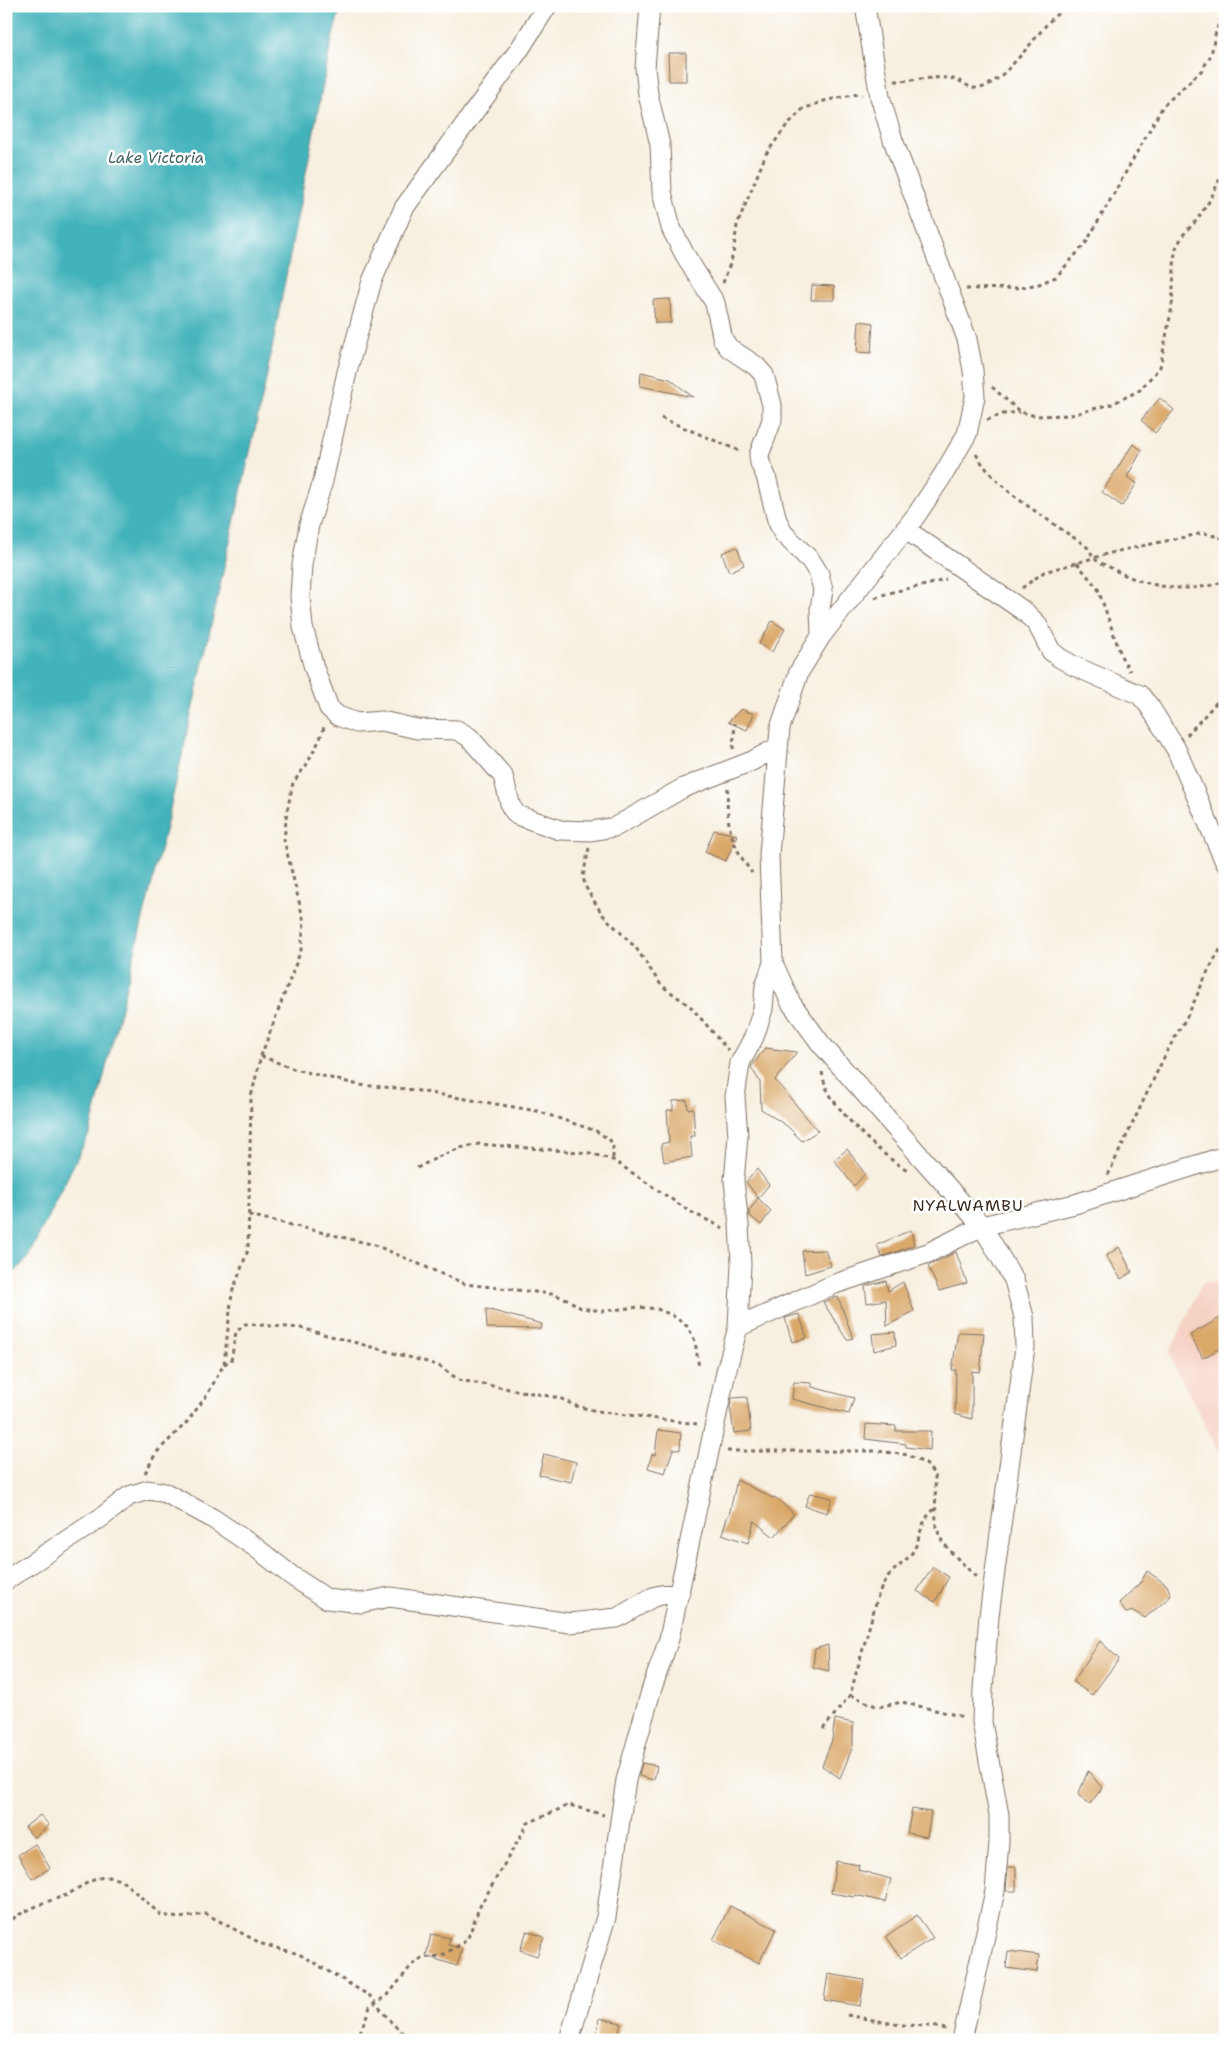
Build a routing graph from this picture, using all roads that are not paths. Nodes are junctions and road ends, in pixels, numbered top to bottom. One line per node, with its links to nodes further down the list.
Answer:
1 (547, 6): 6 (street)
2 (650, 6): 5 (street)
3 (865, 6): 4 (street)
4 (905, 529): 5 (street); 7 (street)
5 (821, 636): 6 (street)
6 (778, 747): 8 (street)
7 (1225, 862)
8 (774, 962): 10 (street); 11 (street)
9 (1225, 1156): 10 (street)
10 (982, 1226): 11 (street); 14 (street)
11 (738, 1327): 13 (street)
12 (6, 1580): 13 (street)
13 (680, 1593): 15 (street)
14 (963, 2036)
15 (569, 2040)

